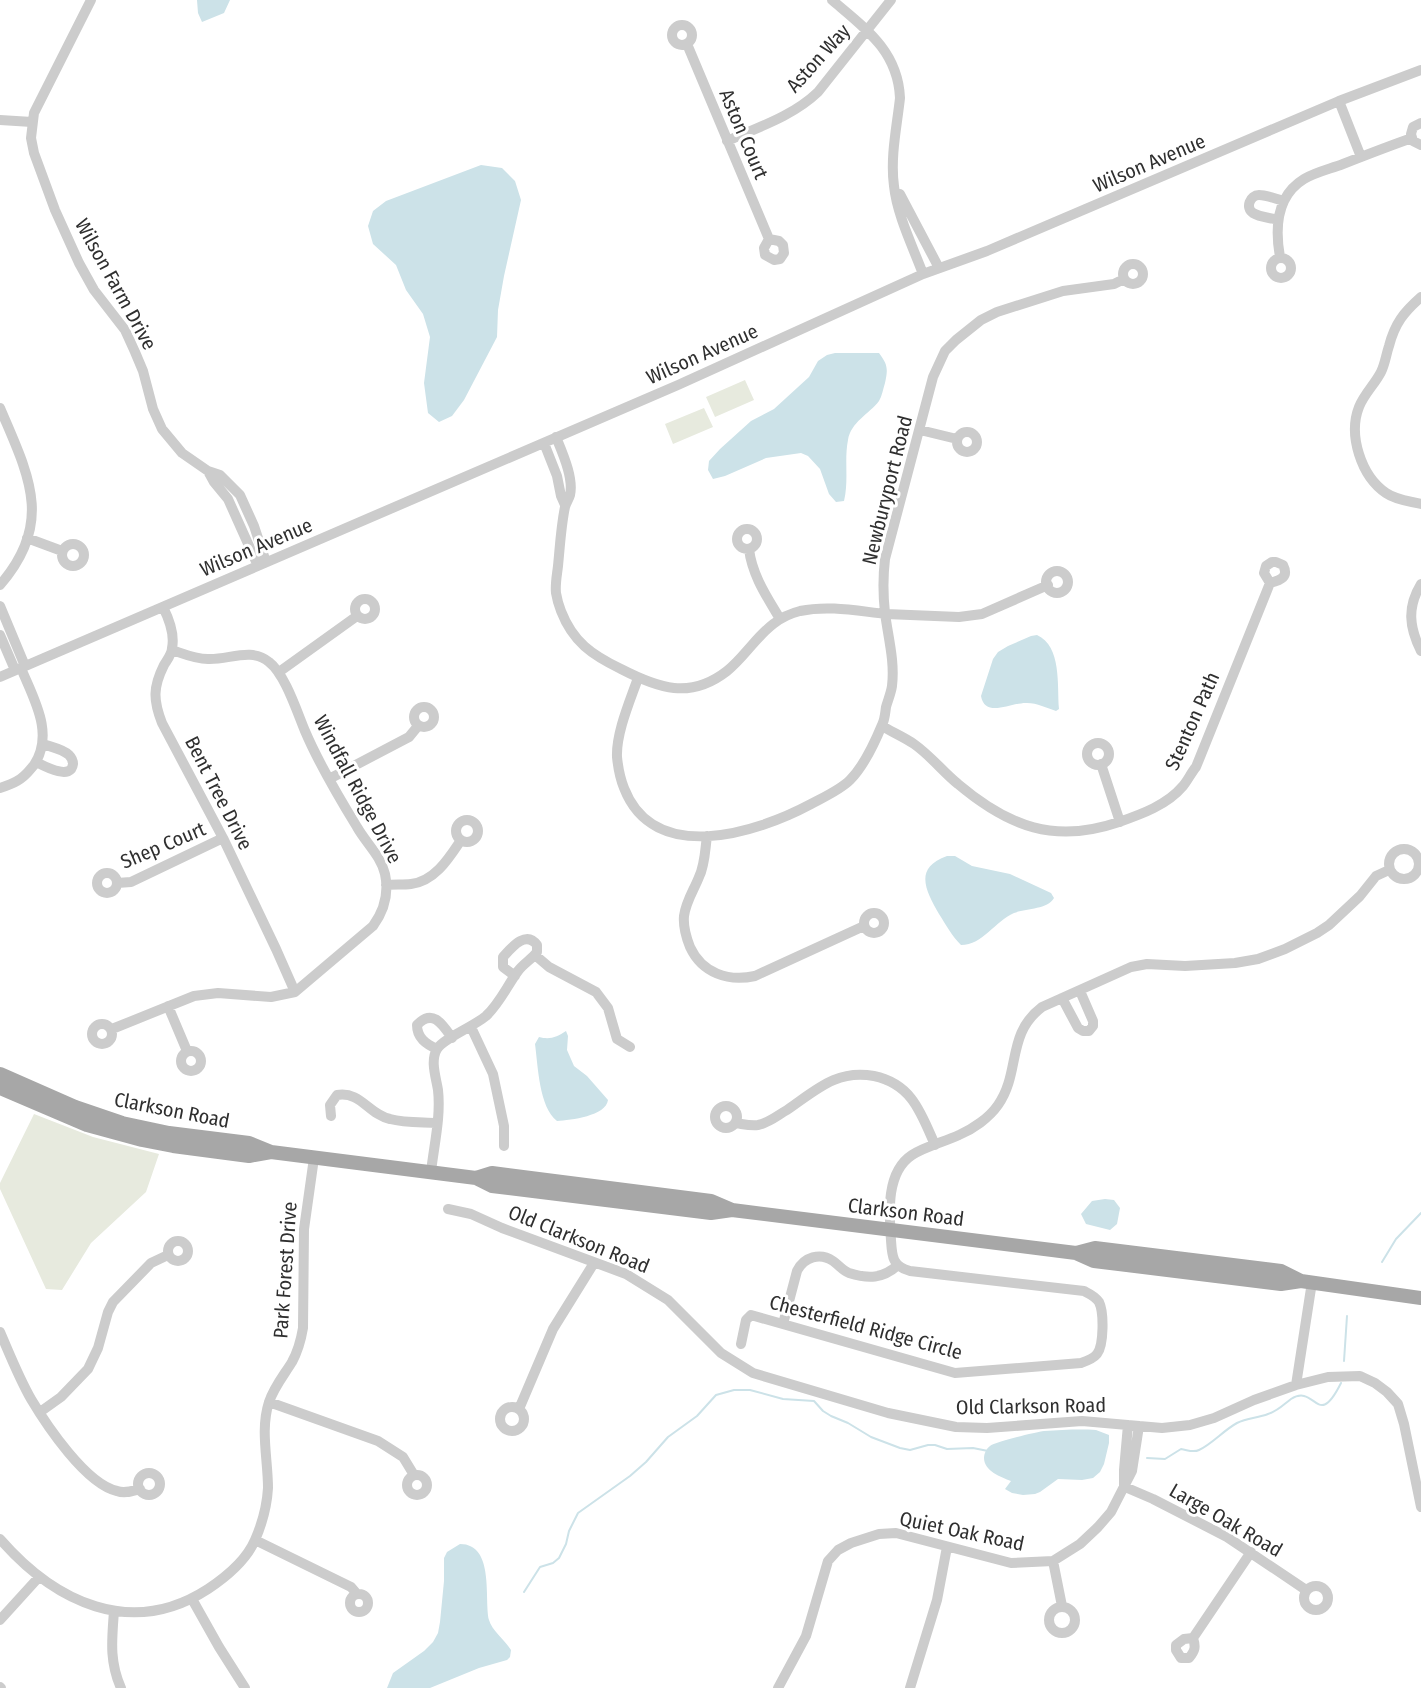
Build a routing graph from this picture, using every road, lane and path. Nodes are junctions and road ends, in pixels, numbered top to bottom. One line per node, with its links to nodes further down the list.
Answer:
1 (91, 0): 9 (street, Wilson Farm Drive)
2 (832, 0): 4 (street)
3 (891, 0): 4 (street, Aston Way)
4 (867, 30): 11 (street, Aston Way); 14 (street)
5 (687, 44): 11 (street, Aston Court)
6 (1421, 70): 7 (street, Wilson Avenue)
7 (1339, 101): 13 (street); 19 (street, Wilson Avenue)
8 (0, 120): 9 (street)
9 (32, 122): 33 (street, Wilson Farm Drive)
10 (1421, 123): 12 (street)
11 (728, 141): 17 (street, Aston Court)
12 (1416, 141): 13 (street)
13 (1361, 157): 15 (street)
14 (894, 185): 19 (street); 20 (street)
15 (1284, 201): 16 (street); 16 (street)
16 (1278, 220): 18 (street)
17 (769, 239)
18 (1280, 257)
19 (939, 268): 20 (street, Wilson Avenue)
20 (923, 274): 25 (street, Wilson Avenue)
21 (1124, 279): 24 (street, Newburyport Road)
22 (1421, 297): 28 (street)
23 (0, 408): 30 (street)
24 (920, 430): 26 (street); 40 (street, Newburyport Road)
25 (556, 437): 27 (street, Wilson Avenue); 29 (street)
26 (957, 439)
27 (544, 443): 29 (street); 33 (street, Wilson Avenue)
28 (1421, 504)
29 (565, 505): 49 (street)
30 (27, 538): 32 (street); 36 (street)
31 (749, 549): 42 (street)
32 (62, 550)
33 (262, 564): 39 (street, Wilson Avenue)
34 (1270, 583): 57 (street, Stenton Path)
35 (1421, 584): 45 (street)
36 (0, 585)
37 (1047, 585): 40 (street)
38 (0, 606): 46 (street)
39 (163, 607): 44 (street); 46 (street, Wilson Avenue)
40 (885, 614): 42 (street); 51 (street, Newburyport Road)
41 (357, 616): 47 (street)
42 (780, 619): 49 (street)
43 (0, 635): 46 (street)
44 (172, 650): 47 (street); 59 (street, Bent Tree Drive)
45 (1421, 651)
46 (21, 668): 48 (street, Wilson Avenue); 52 (street)
47 (279, 672): 55 (street, Windfall Ridge Drive)
48 (0, 677)
49 (638, 678): 58 (street, Newburyport Road)
50 (418, 726): 55 (street)
51 (882, 726): 57 (street, Stenton Path); 58 (street, Newburyport Road)
52 (43, 744): 53 (street); 53 (street)
53 (36, 762): 56 (street)
54 (1101, 764): 57 (street)
55 (329, 778): 63 (street, Windfall Ridge Drive)
56 (0, 788)
57 (1120, 822)
58 (706, 836): 64 (street)
59 (223, 838): 62 (street, Shep Court); 68 (street, Bent Tree Drive)
60 (461, 840): 63 (street)
61 (1389, 870): 67 (street)
62 (117, 883)
63 (386, 885): 68 (street, Windfall Ridge Drive)
64 (864, 926)
65 (535, 955): 66 (street); 66 (street); 74 (street)
66 (515, 976): 71 (street)
67 (1080, 991): 69 (street); 69 (street)
68 (295, 992): 70 (street, Windfall Ridge Drive)
69 (1062, 998): 82 (street)
70 (168, 1006): 72 (street, Windfall Ridge Drive); 76 (street)
71 (471, 1028): 73 (street); 83 (street)
72 (112, 1029)
73 (452, 1038): 75 (street); 75 (street)
74 (630, 1047)
75 (437, 1049): 80 (street)
76 (187, 1051)
77 (0, 1074): 84 (main road, Clarkson Road)
78 (0, 1088): 84 (main road, Clarkson Road)
79 (331, 1116): 80 (street)
80 (437, 1123): 86 (street)
81 (735, 1123): 82 (street)
82 (935, 1145): 88 (street)
83 (504, 1146)
84 (271, 1152): 85 (main road, Clarkson Road)
85 (314, 1158): 86 (main road, Clarkson Road); 101 (street, Park Forest Drive)
86 (431, 1172): 88 (main road, Clarkson Road)
87 (448, 1209): 91 (street, Old Clarkson Road)
88 (890, 1229): 89 (main road, Clarkson Road); 93 (street)
89 (1076, 1253): 92 (main road, Clarkson Road); 94 (main road, Clarkson Road)
90 (168, 1255): 103 (street)
91 (594, 1263): 102 (street); 104 (street, Old Clarkson Road)
92 (1218, 1264): 94 (main road); 95 (main road, Clarkson Road)
93 (898, 1265): 97 (street); 97 (street, Chesterfield Ridge Circle)
94 (1196, 1274): 95 (main road, Clarkson Road)
95 (1307, 1281): 96 (main road, Clarkson Road); 100 (street)
96 (1421, 1298)
97 (783, 1324): 99 (street, Chesterfield Ridge Circle)
98 (0, 1332): 103 (street)
99 (741, 1344)
100 (1296, 1385): 104 (street, Old Clarkson Road); 108 (street, Old Clarkson Road)
101 (269, 1402): 105 (street); 110 (street, Park Forest Drive)
102 (519, 1409)
103 (40, 1412): 107 (street)
104 (1134, 1426): 106 (street, Quiet Oak Road)
105 (414, 1475)
106 (1125, 1487): 112 (street, Large Oak Road); 113 (street, Quiet Oak Road)
107 (140, 1489)
108 (1421, 1507)
109 (0, 1539): 114 (street, Park Forest Drive)
110 (255, 1540): 116 (street); 117 (street, Park Forest Drive)
111 (947, 1547): 113 (street, Quiet Oak Road); 124 (street, Quiet Oak Road); 125 (street)
112 (1251, 1552): 115 (street, Large Oak Road); 121 (street)
113 (1053, 1561): 118 (street)
114 (39, 1577): 119 (street, Park Forest Drive); 120 (street)
115 (1306, 1590)
116 (357, 1594)
117 (192, 1599): 119 (street, Park Forest Drive); 123 (street)
118 (1062, 1606)
119 (114, 1611): 122 (street)
120 (0, 1620)
121 (1193, 1638)
122 (121, 1688)
123 (245, 1688)
124 (778, 1688)
125 (910, 1688)

